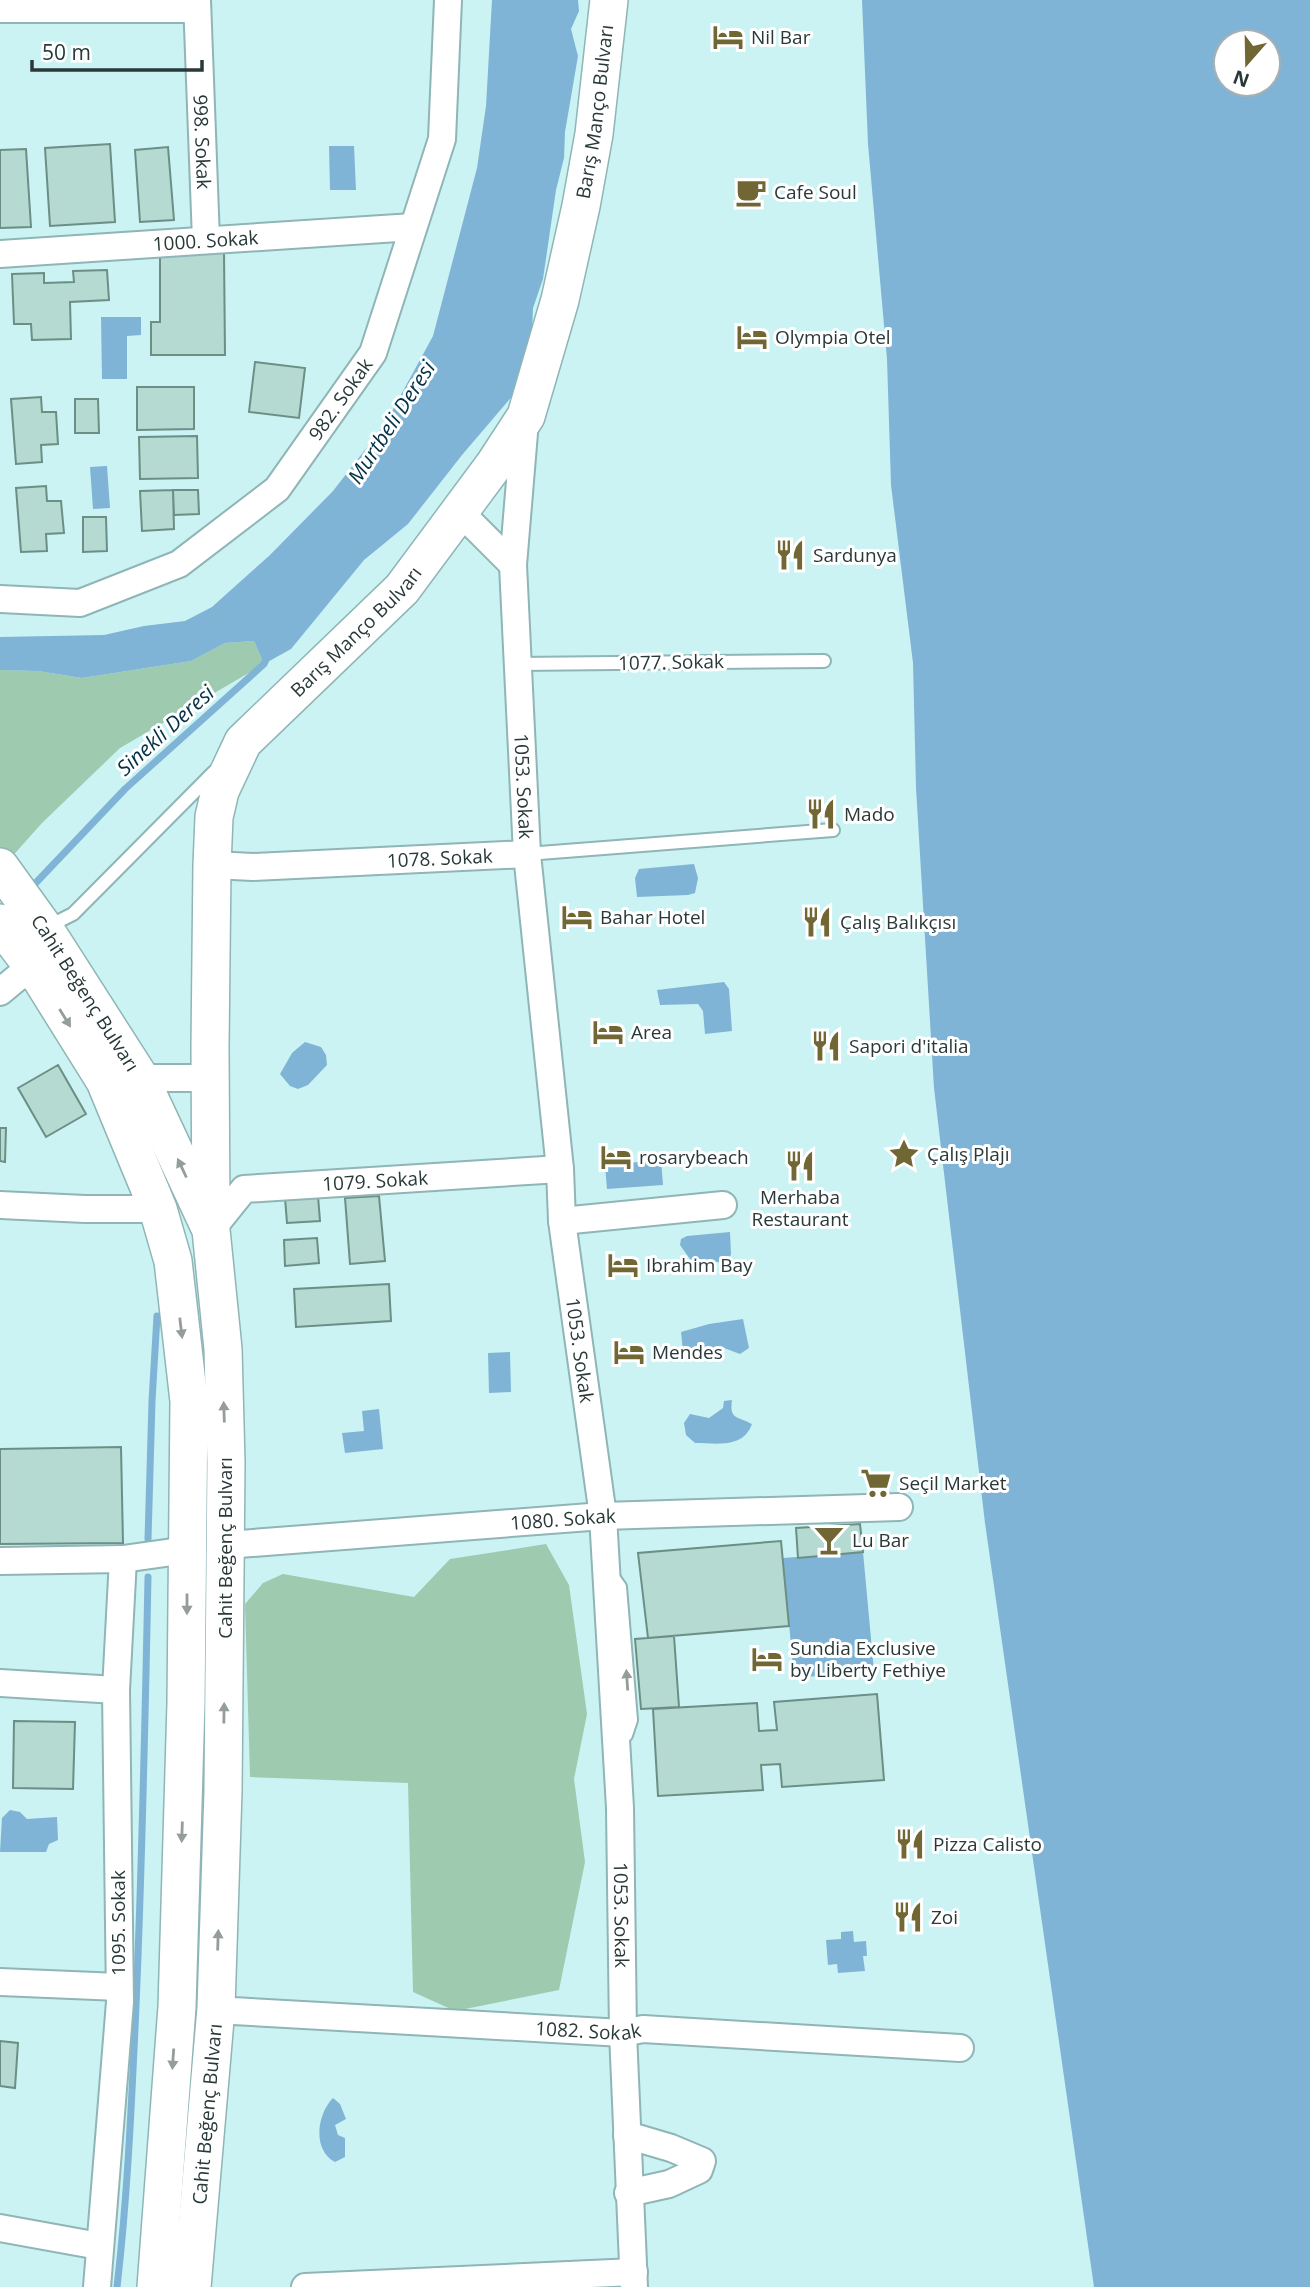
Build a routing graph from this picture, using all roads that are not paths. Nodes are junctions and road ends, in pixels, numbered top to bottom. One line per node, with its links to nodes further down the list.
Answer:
1 (448, 0): 5 (street, 982. Sokak)
2 (609, 0): 8 (main road, Barış Manço Bulvarı)
3 (197, 5): 4 (street); 6 (street, 998. Sokak)
4 (0, 9)
5 (413, 227): 6 (street, 1000. Sokak); 11 (street, 982. Sokak)
6 (206, 240): 7 (street, 1000. Sokak)
7 (0, 254)
8 (526, 416): 9 (main road, Barış Manço Bulvarı); 10 (street, 1053. Sokak)
9 (460, 512): 10 (street); 14 (main road, Barış Manço Bulvarı)
10 (513, 565): 13 (street, 1053. Sokak)
11 (0, 598)
12 (824, 660): 13 (lane, 1077. Sokak)
13 (517, 664): 16 (street, 1053. Sokak)
14 (243, 742): 17 (main road, Barış Manço Bulvarı); 19 (lane)
15 (833, 830): 16 (lane, 1078. Sokak)
16 (527, 854): 17 (street, 1078. Sokak); 24 (street, 1053. Sokak)
17 (212, 865): 23 (main road, Barış Manço Bulvarı)
18 (1, 867): 19 (main road, Cahit Beğenç Bulvarı)
19 (23, 927): 20 (main road, Cahit Beğenç Bulvarı); 22 (main road, Cahit Beğenç Bulvarı)
20 (37, 972): 21 (street); 27 (main road, Cahit Beğenç Bulvarı, one-way to 27)
21 (0, 992)
22 (140, 1078): 23 (street); 29 (main road, Cahit Beğenç Bulvarı, one-way to 22)
23 (211, 1079): 29 (main road, Barış Manço Bulvarı)
24 (560, 1169): 28 (street, 1053. Sokak); 29 (street, 1079. Sokak)
25 (0, 1205): 27 (street)
26 (723, 1205): 28 (street)
27 (158, 1209): 30 (main road, Cahit Beğenç Bulvarı)
28 (562, 1222): 32 (street, 1053. Sokak)
29 (211, 1230): 30 (main road); 33 (main road, Cahit Beğenç Bulvarı, one-way to 29)
30 (173, 1261): 34 (main road, Cahit Beğenç Bulvarı, one-way to 34)
31 (900, 1507): 32 (street, 1080. Sokak)
32 (603, 1516): 33 (street, 1080. Sokak); 42 (street, 1053. Sokak)
33 (226, 1545): 41 (main road, Cahit Beğenç Bulvarı, one-way to 33)
34 (187, 1550): 35 (street); 50 (main road, Cahit Beğenç Bulvarı, one-way to 50)
35 (123, 1559): 36 (street); 38 (street, 1095. Sokak)
36 (0, 1562)
37 (0, 1683): 38 (street)
38 (117, 1690): 40 (street, 1095. Sokak)
39 (0, 1982): 40 (street)
40 (119, 1987): 47 (street, 1095. Sokak)
41 (216, 2008): 42 (street, 1082. Sokak); 51 (main road, Cahit Beğenç Bulvarı)
42 (623, 2033): 43 (street, 1082. Sokak); 44 (street, 1053. Sokak)
43 (960, 2048)
44 (628, 2135): 45 (street, 1053. Sokak); 45 (street)
45 (628, 2193): 48 (street, 1053. Sokak)
46 (0, 2228): 47 (street)
47 (99, 2246): 49 (street, 1095. Sokak)
48 (634, 2280): 52 (street)
49 (96, 2287)
50 (156, 2287)
51 (191, 2287)
52 (305, 2287)

